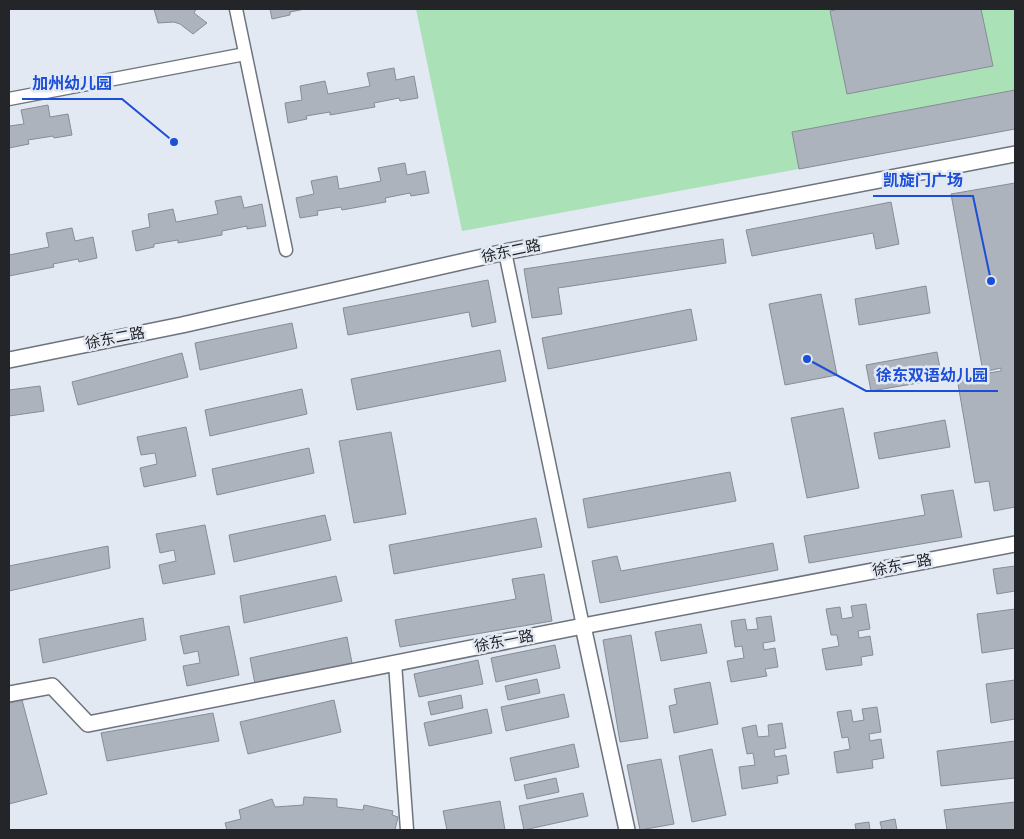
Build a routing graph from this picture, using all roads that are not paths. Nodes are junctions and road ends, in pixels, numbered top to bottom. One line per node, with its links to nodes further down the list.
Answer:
1 (236, 9): 2 (street)
2 (245, 54): 3 (street); 5 (street)
3 (9, 99)
4 (1015, 154): 6 (street, 徐东二路)
5 (286, 250)
6 (504, 252): 7 (street, 徐东二路); 9 (street)
7 (9, 360)
8 (1015, 544): 9 (street, 徐东一路)
9 (583, 626): 10 (street, 徐东一路); 13 (street)
10 (395, 663): 11 (street, 徐东一路); 12 (street)
11 (9, 694)
12 (407, 830)
13 (627, 830)

